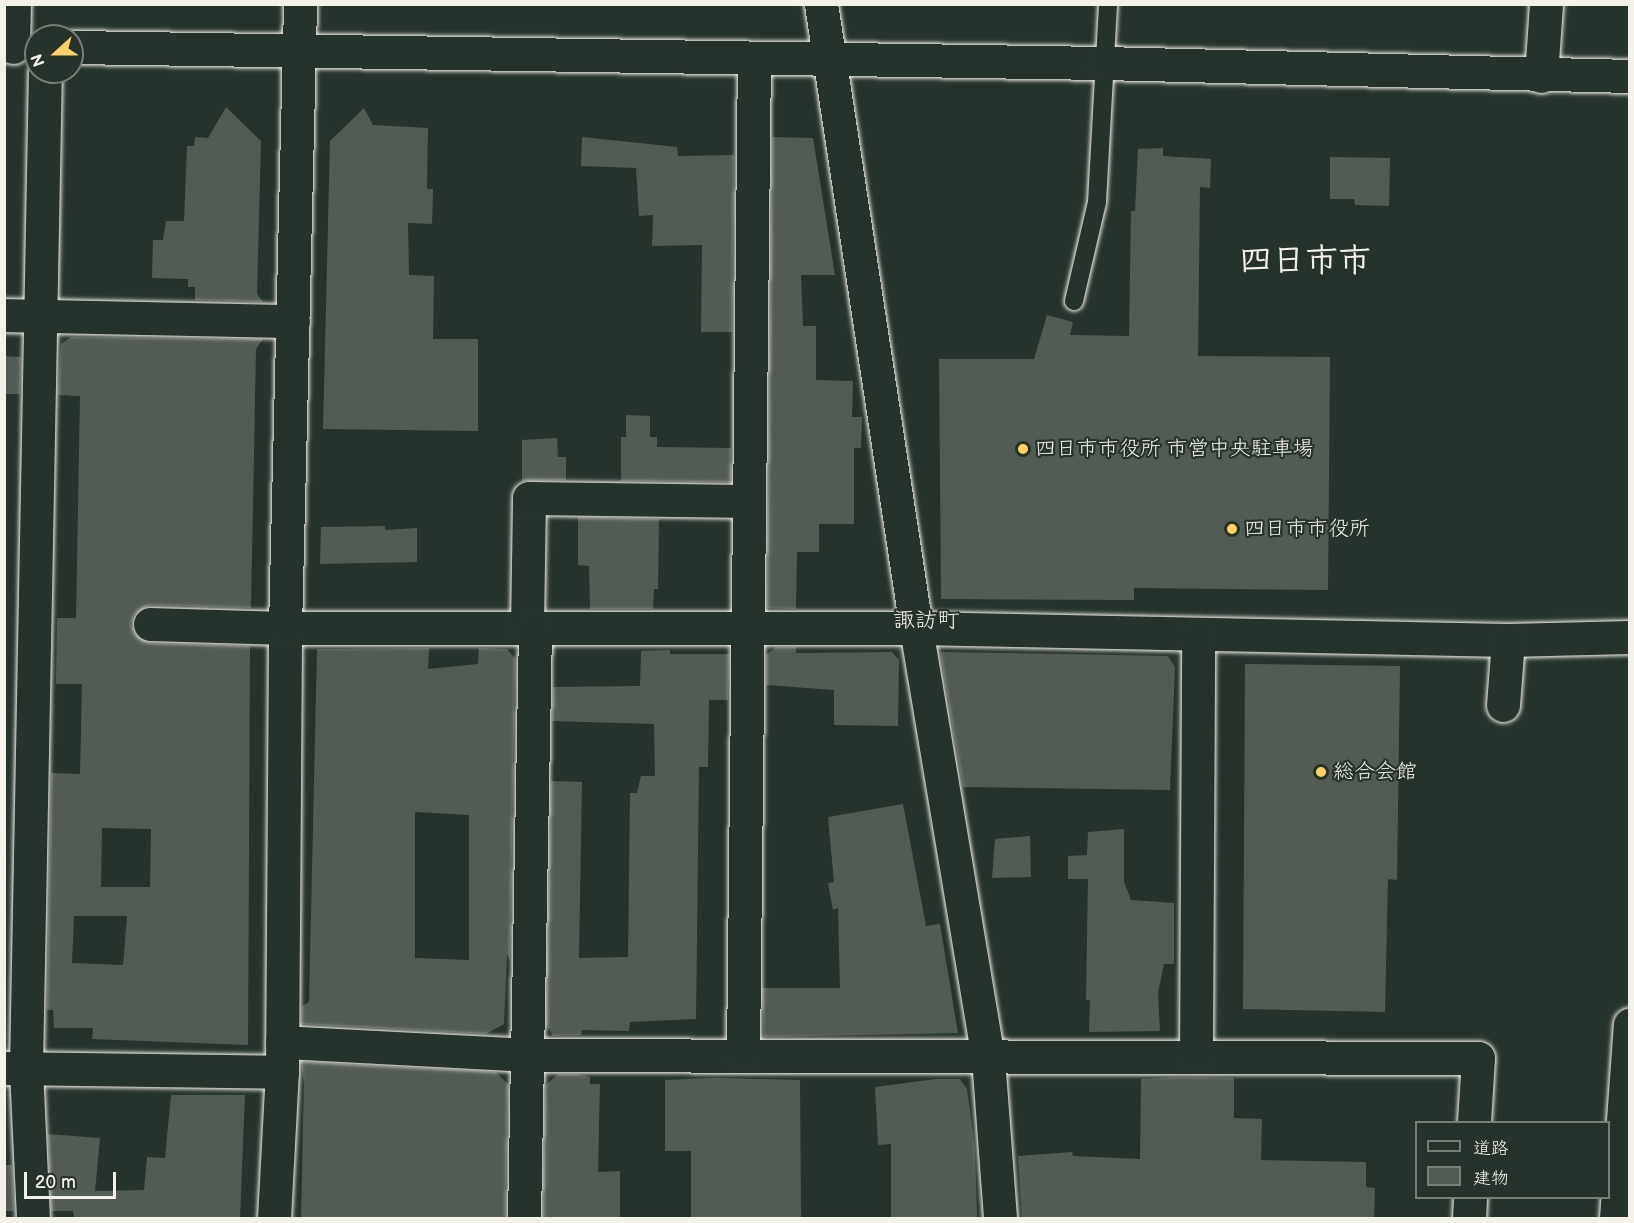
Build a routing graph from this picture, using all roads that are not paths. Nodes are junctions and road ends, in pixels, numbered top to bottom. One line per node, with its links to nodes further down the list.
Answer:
1 (14, 4): 6 (street)
2 (300, 4): 8 (street)
3 (821, 4): 10 (street)
4 (1108, 4): 11 (lane)
5 (1546, 4): 12 (street)
6 (18, 47)
7 (84, 48): 8 (street)
8 (300, 48): 9 (street); 18 (street)
9 (754, 59): 10 (street); 19 (street)
10 (830, 61): 11 (street); 24 (street)
11 (1103, 63): 12 (street); 15 (lane)
12 (1541, 76): 13 (street)
13 (1629, 76)
14 (45, 84): 17 (street)
15 (1074, 301)
16 (4, 315): 17 (street)
17 (43, 316): 18 (street); 35 (street)
18 (293, 321): 22 (street)
19 (749, 501): 21 (street); 23 (street)
20 (150, 624): 22 (street)
21 (531, 627): 22 (street); 23 (street); 30 (street)
22 (285, 628): 33 (street)
23 (749, 628): 24 (street); 31 (street)
24 (916, 628): 25 (street); 34 (street)
25 (1197, 635): 27 (street); 32 (street)
26 (1629, 638): 27 (street)
27 (1508, 640): 28 (street)
28 (1503, 705)
29 (1629, 1038): 43 (street)
30 (528, 1055): 31 (street); 33 (street); 40 (street)
31 (743, 1055): 34 (street)
32 (1196, 1056): 34 (street); 36 (street)
33 (282, 1057): 35 (street); 39 (street)
34 (988, 1058): 41 (street)
35 (15, 1067): 38 (street)
36 (1474, 1121)
37 (1470, 1199): 42 (street)
38 (33, 1218)
39 (274, 1218)
40 (524, 1218)
41 (1000, 1218)
42 (1469, 1218)
43 (1616, 1218)

